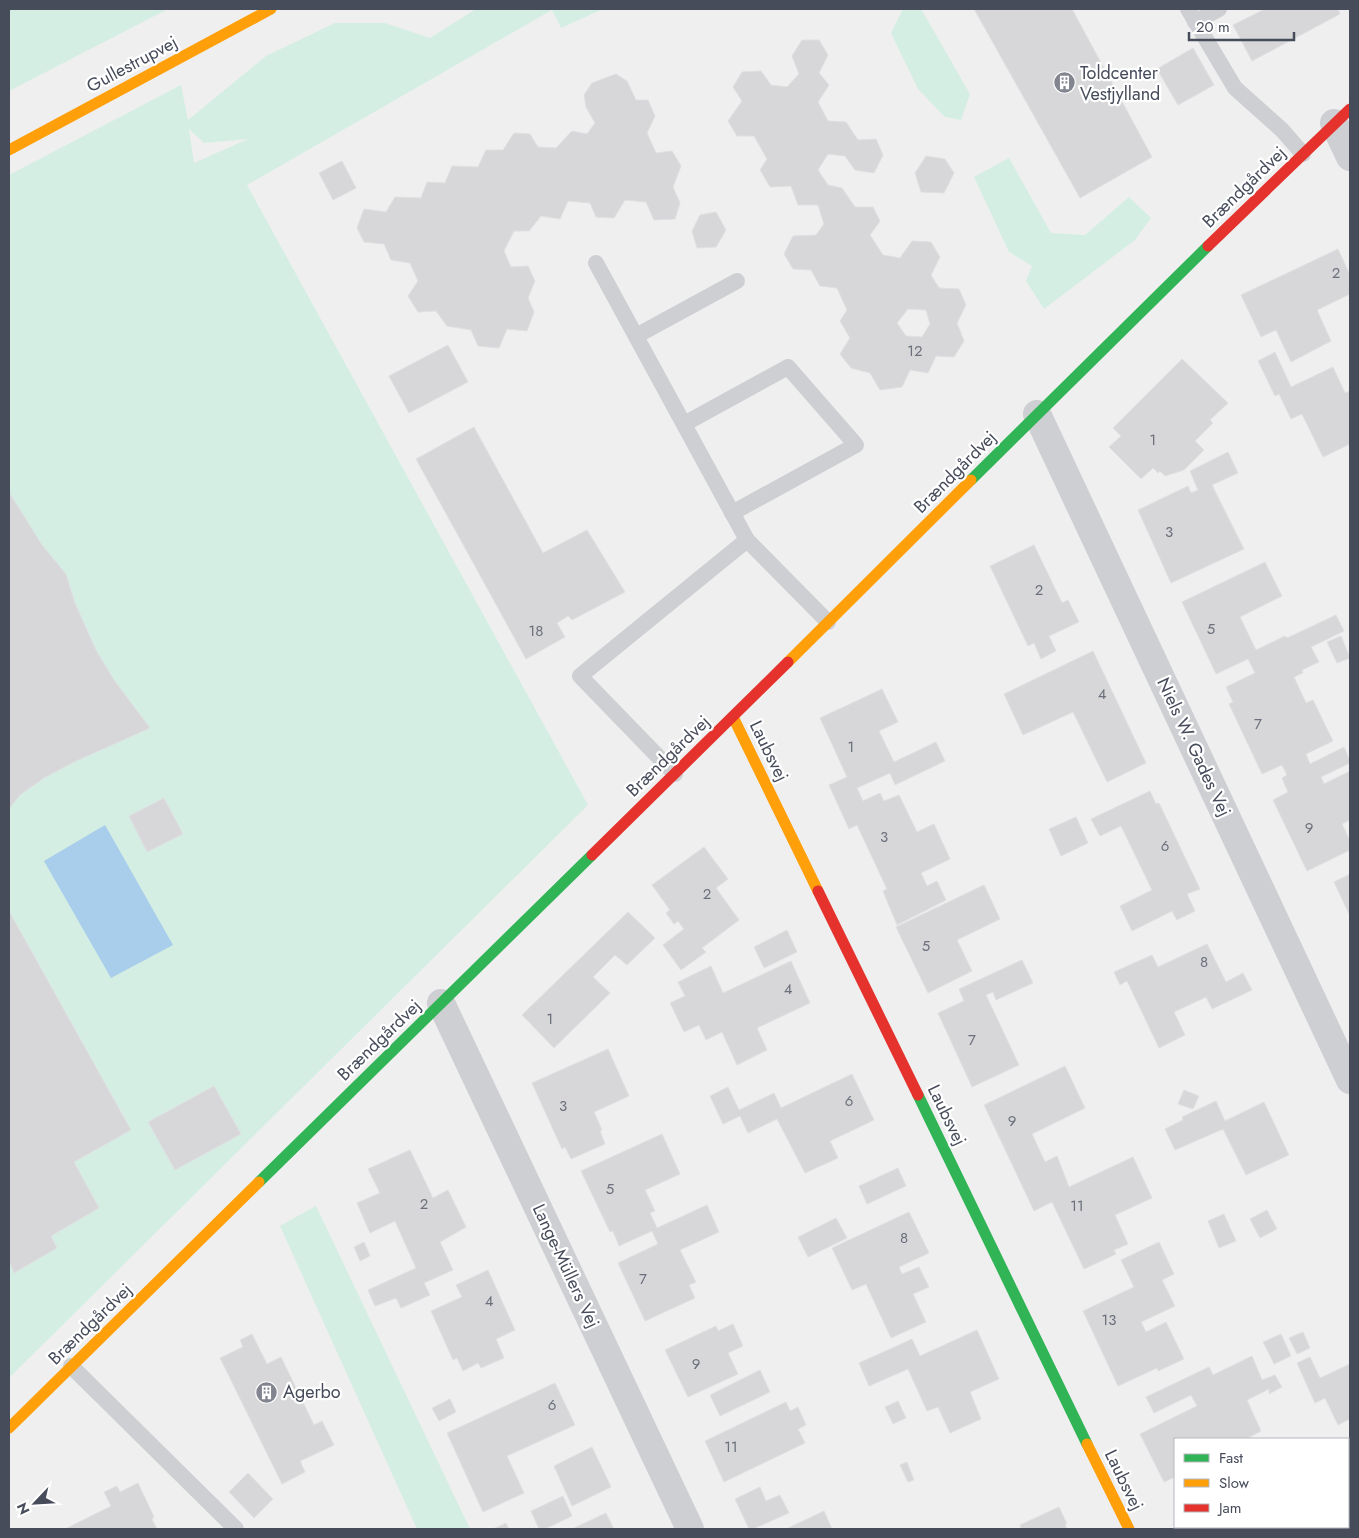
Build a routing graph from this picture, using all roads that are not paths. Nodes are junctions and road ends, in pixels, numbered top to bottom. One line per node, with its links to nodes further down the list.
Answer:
1 (271, 9): 5 (street, Gullestrupvej)
2 (1219, 9): 3 (lane)
3 (1192, 15): 6 (lane)
4 (1342, 116): 6 (street, Brændgårdvej); 7 (street)
5 (9, 150)
6 (1303, 154): 11 (street, Brændgårdvej)
7 (1350, 157)
8 (596, 263): 10 (lane)
9 (737, 281): 10 (lane)
10 (636, 336): 12 (lane)
11 (1037, 414): 15 (street, Brændgårdvej); 19 (street, Niels W. Gades Vej)
12 (684, 424): 13 (lane); 13 (lane)
13 (732, 513): 14 (lane)
14 (747, 540): 15 (lane); 17 (lane)
15 (828, 622): 16 (street, Brændgårdvej)
16 (733, 717): 17 (street, Brændgårdvej); 24 (street, Laubsvej)
17 (676, 774): 18 (street, Brændgårdvej)
18 (441, 1003): 20 (street, Brændgårdvej); 23 (street, Lange-Müllers Vej)
19 (1350, 1080)
20 (71, 1366): 21 (street, Brændgårdvej); 22 (lane)
21 (9, 1428)
22 (236, 1529)
23 (690, 1529)
24 (1129, 1529)

